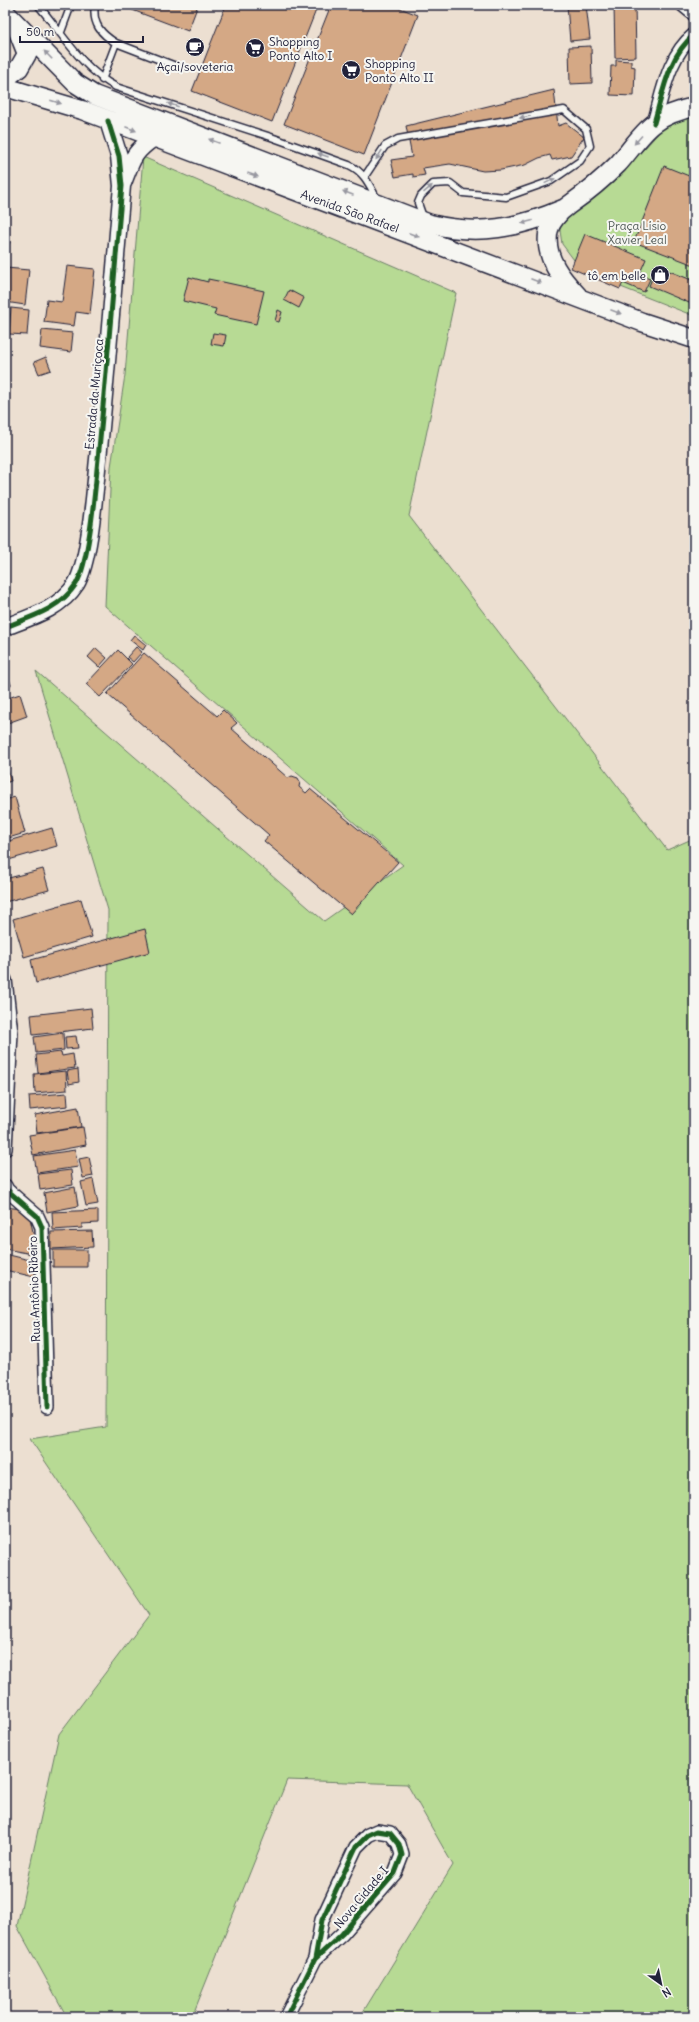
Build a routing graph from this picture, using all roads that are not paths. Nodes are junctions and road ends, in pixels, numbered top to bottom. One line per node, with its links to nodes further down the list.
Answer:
1 (38, 5): 7 (lane)
2 (71, 5): 7 (lane)
3 (95, 5): 9 (lane)
4 (683, 5): 5 (street)
5 (694, 14)
6 (9, 16): 11 (main road); 20 (main road, Avenida São Rafael, one-way to 6)
7 (61, 32): 12 (lane)
8 (694, 35): 16 (street)
9 (116, 43): 10 (lane); 12 (lane)
10 (181, 68)
11 (5, 79)
12 (102, 80): 18 (lane, one-way to 12)
13 (5, 87): 15 (main road, Avenida São Rafael, one-way to 15)
14 (694, 107): 16 (main road)
15 (108, 121): 17 (main road, Avenida São Rafael, one-way to 17); 19 (street, Estrada da Muriçoca)
16 (654, 123): 21 (main road, one-way to 21)
17 (154, 138): 19 (street, Estrada da Muriçoca); 23 (main road, Avenida São Rafael, one-way to 23)
18 (365, 176): 20 (lane); 22 (lane, one-way to 18)
19 (122, 186): 25 (street, Estrada da Muriçoca)
20 (380, 205): 22 (main road, Avenida São Rafael)
21 (563, 209): 22 (main road, Avenida São Rafael, one-way to 22); 23 (main road)
22 (425, 222)
23 (580, 298): 24 (main road, Avenida São Rafael, one-way to 24)
24 (694, 339)
25 (5, 627)
26 (5, 980): 27 (street)
27 (5, 1150)
28 (5, 1186): 29 (street, Rua Antônio Ribeiro)
29 (47, 1407)
30 (315, 1959): 30 (street, Nova Cidade I); 31 (street)
31 (286, 2017)

